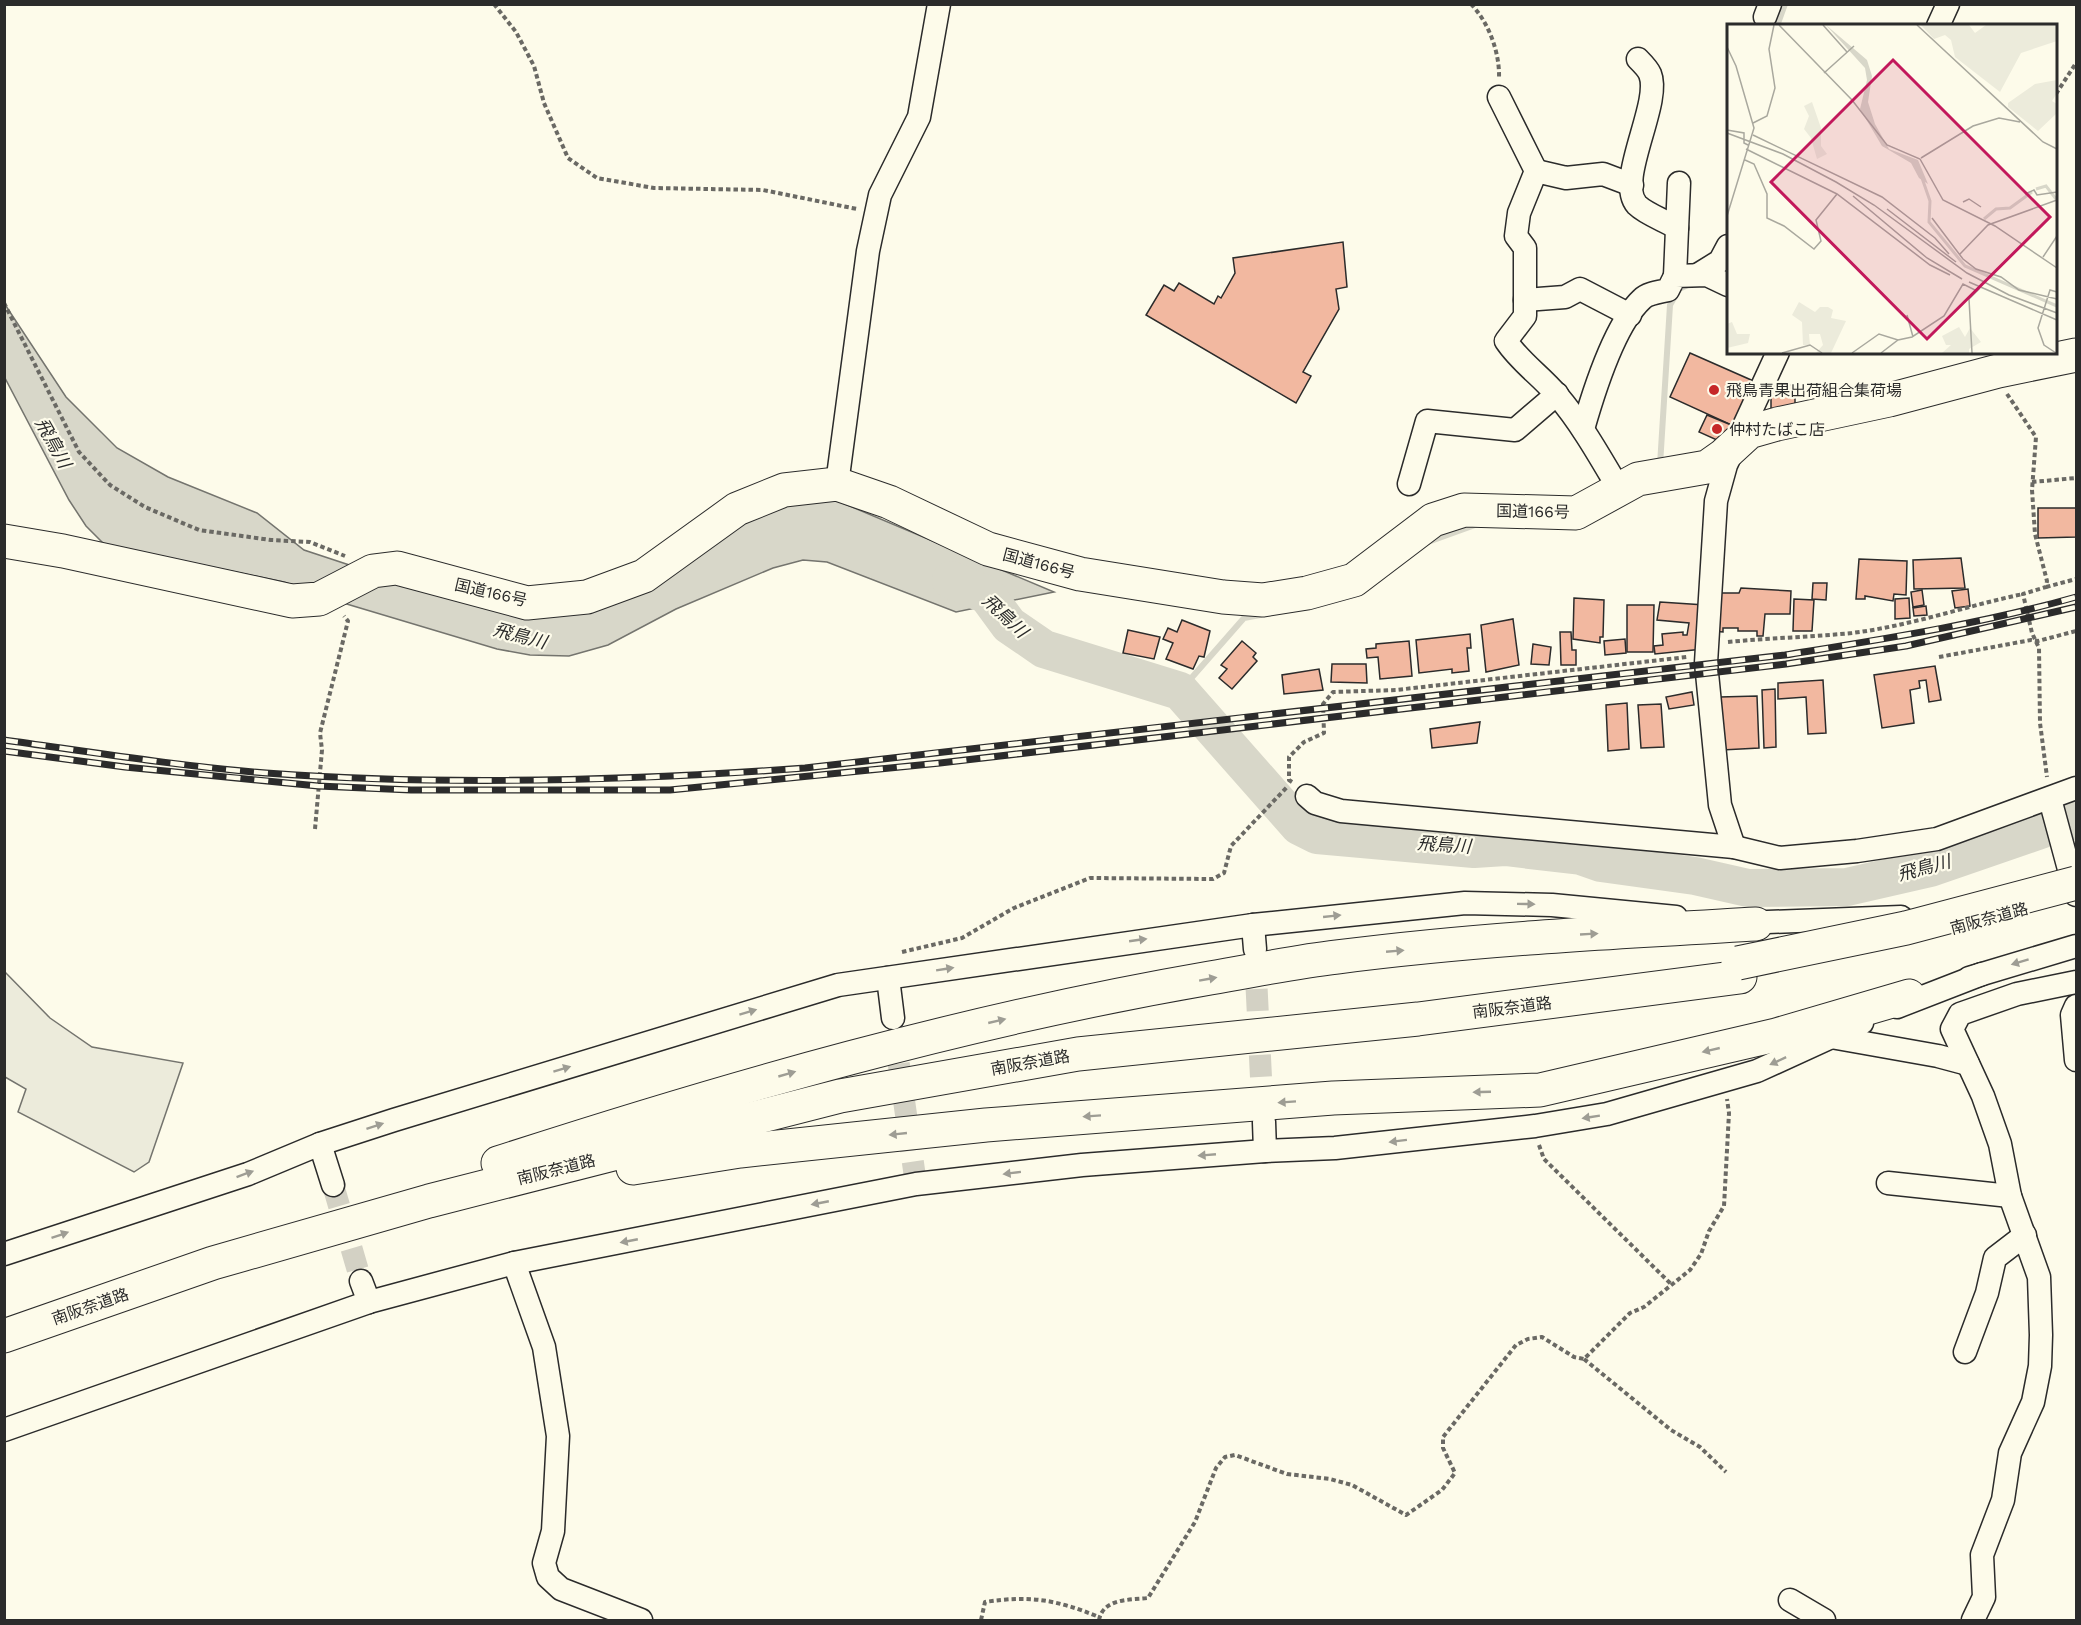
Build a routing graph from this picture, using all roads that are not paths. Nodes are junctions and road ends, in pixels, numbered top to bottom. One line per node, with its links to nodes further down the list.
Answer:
1 (939, 4): 21 (street)
2 (1948, 4): 3 (street)
3 (1939, 24)
4 (1638, 59): 8 (street)
5 (1499, 97): 6 (street)
6 (1536, 171): 8 (street); 13 (street)
7 (1679, 183): 9 (street)
8 (1632, 185): 9 (street)
9 (1677, 228): 11 (street)
10 (1727, 248): 12 (street)
11 (1675, 276): 12 (street); 14 (street)
12 (1713, 279)
13 (1525, 300): 14 (street); 17 (street)
14 (1630, 315): 18 (street)
15 (1777, 354): 19 (street)
16 (2076, 355): 19 (highway, 国道166号)
17 (1557, 394): 18 (street); 22 (street)
18 (1583, 429): 20 (street)
19 (1738, 442): 20 (highway, 国道166号); 27 (street)
20 (1640, 481): 21 (highway, 国道166号)
21 (837, 484): 23 (highway, 国道166号)
22 (1409, 484)
23 (4, 541)
24 (2076, 788): 26 (street)
25 (1298, 791): 27 (street)
26 (2050, 801): 27 (street); 28 (street)
27 (1734, 847)
28 (2073, 877): 29 (street); 47 (highway, 南阪奈道路)
29 (1756, 924): 30 (street, one-way to 29); 47 (highway, one-way to 29)
30 (1253, 925): 32 (street); 34 (street, one-way to 30)
31 (2076, 946): 33 (street, one-way to 33)
32 (1255, 949)
33 (1982, 974): 36 (street); 39 (street)
34 (888, 978): 38 (street); 43 (street, one-way to 34)
35 (2076, 982): 41 (street)
36 (1909, 996): 47 (highway, one-way to 47)
37 (2076, 1006): 40 (street)
38 (893, 1018)
39 (1831, 1037): 41 (street); 44 (street, one-way to 44)
40 (2076, 1060)
41 (1968, 1064): 48 (street)
42 (1264, 1122): 44 (street)
43 (320, 1144): 46 (street); 50 (street, one-way to 43)
44 (1265, 1151): 51 (street, one-way to 51)
45 (1888, 1183): 48 (street)
46 (333, 1185)
47 (430, 1193): 54 (highway, 南阪奈道路); 55 (highway, 南阪奈道路)
48 (2010, 1196): 49 (street)
49 (2025, 1235): 56 (street); 61 (street)
50 (4, 1254)
51 (514, 1263): 53 (street); 59 (street)
52 (361, 1281): 53 (street)
53 (369, 1302): 57 (street)
54 (4, 1321)
55 (4, 1336)
56 (1965, 1352)
57 (4, 1430)
58 (1790, 1600): 60 (street)
59 (641, 1620)
60 (1824, 1620)
61 (1973, 1620)

